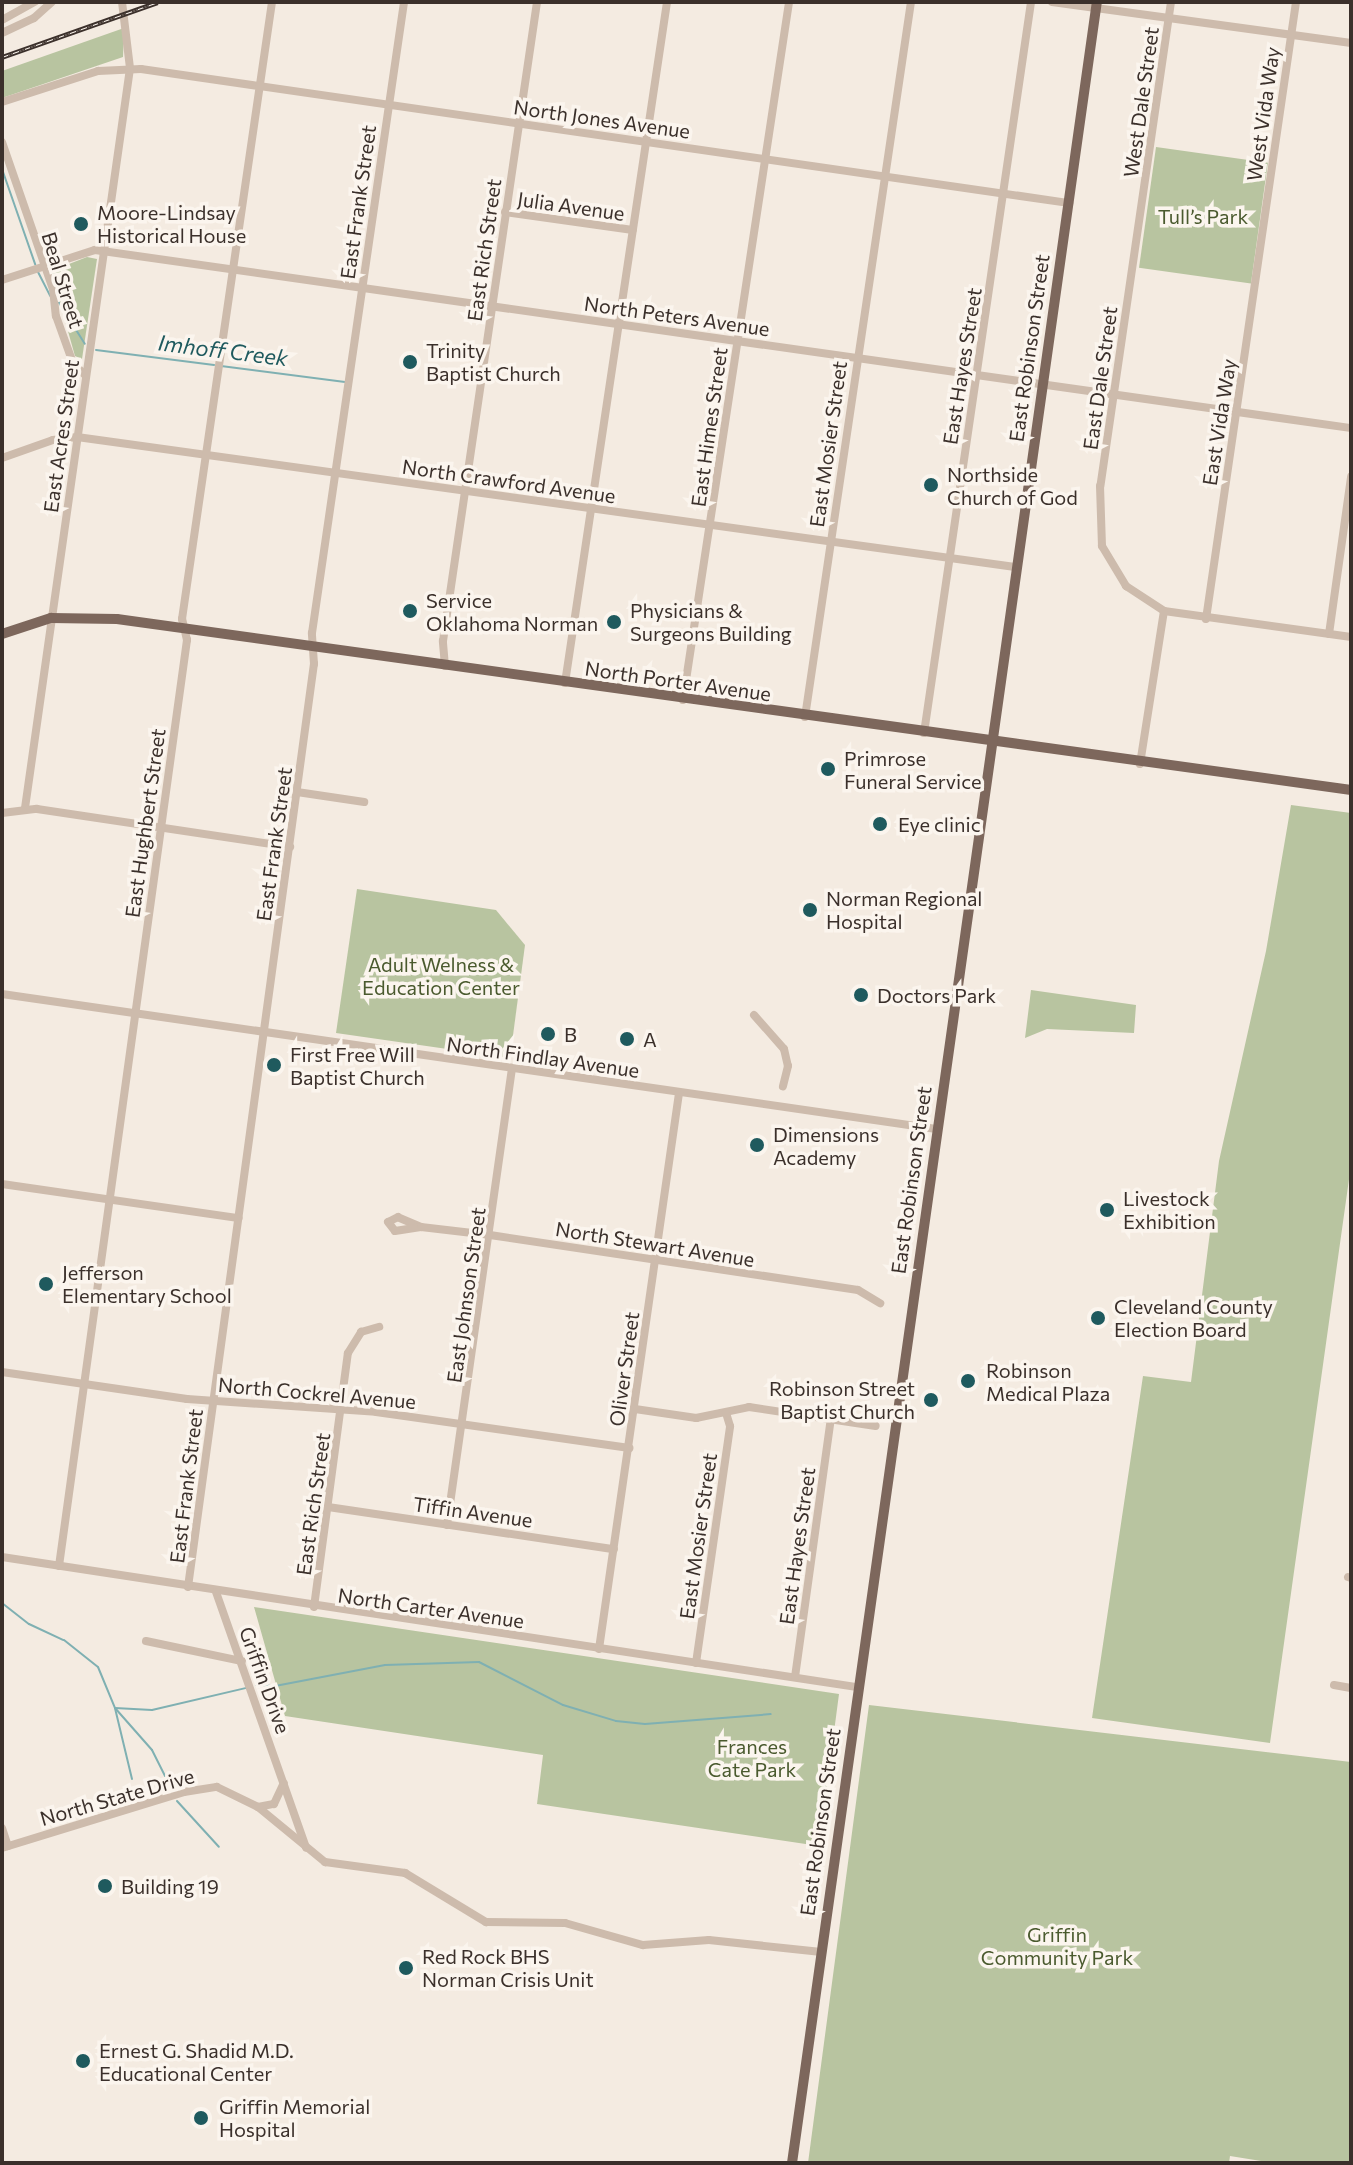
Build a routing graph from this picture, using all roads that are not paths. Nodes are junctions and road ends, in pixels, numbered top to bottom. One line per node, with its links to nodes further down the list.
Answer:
1 (35, 2): 16 (street)
2 (52, 2): 17 (street)
3 (122, 2): 20 (street, East Acres Street)
4 (272, 2): 21 (street, East Hughbert Street)
5 (404, 2): 23 (street, East Frank Street)
6 (537, 2): 24 (street, East Rich Street)
7 (667, 2): 25 (street)
8 (789, 2): 27 (street, East Himes Street)
9 (911, 2): 28 (street, East Mosier Street)
10 (1031, 2): 29 (street, East Hayes Street)
11 (1052, 2): 14 (street)
12 (1171, 2): 15 (street, West Dale Street)
13 (1296, 2): 18 (street, West Vida Way)
14 (1097, 5): 15 (street); 30 (main road, East Robinson Street)
15 (1169, 19): 18 (street); 31 (street, West Dale Street)
16 (2, 20)
17 (2, 33)
18 (1291, 36): 19 (street); 34 (street, West Vida Way)
19 (1351, 43)
20 (130, 68): 21 (street, North Jones Avenue); 22 (street, North Jones Avenue); 35 (street, East Acres Street)
21 (260, 86): 23 (street, North Jones Avenue); 37 (street, East Hughbert Street)
22 (2, 102)
23 (388, 105): 24 (street, North Jones Avenue); 39 (street, East Frank Street)
24 (518, 123): 25 (street, North Jones Avenue); 32 (street, East Rich Street)
25 (646, 141): 27 (street, North Jones Avenue); 33 (street)
26 (2, 142): 36 (street, Beal Street)
27 (765, 159): 28 (street, North Jones Avenue); 42 (street, East Himes Street)
28 (885, 176): 29 (street, North Jones Avenue); 43 (street, East Mosier Street)
29 (1004, 193): 30 (street, North Jones Avenue); 45 (street, East Hayes Street)
30 (1069, 203): 46 (main road, East Robinson Street)
31 (1142, 206): 47 (street, East Dale Street)
32 (505, 212): 33 (street, Julia Avenue); 40 (street, East Rich Street)
33 (633, 230): 41 (street)
34 (1263, 230): 48 (street, East Vida Way)
35 (104, 251): 36 (street, North Peters Avenue); 37 (street, North Peters Avenue); 44 (street, East Acres Street)
36 (38, 268): 38 (street, North Peters Avenue); 44 (street, Beal Street)
37 (233, 269): 39 (street, North Peters Avenue); 51 (street, East Hughbert Street)
38 (2, 280)
39 (362, 288): 40 (street, North Peters Avenue); 53 (street, East Frank Street)
40 (491, 306): 41 (street, North Peters Avenue); 55 (street, East Rich Street)
41 (617, 324): 42 (street, North Peters Avenue); 56 (street)
42 (738, 341): 43 (street, North Peters Avenue); 57 (street, East Himes Street)
43 (856, 359): 45 (street, North Peters Avenue); 58 (street, East Mosier Street)
44 (86, 376): 50 (street, East Acres Street)
45 (976, 376): 46 (street, North Peters Avenue); 59 (street, East Hayes Street)
46 (1042, 386): 47 (street, North Peters Avenue); 60 (main road, East Robinson Street)
47 (1114, 396): 48 (street, North Peters Avenue); 61 (street, East Dale Street)
48 (1237, 412): 49 (street, North Peters Avenue); 63 (street, East Vida Way)
49 (1351, 428)
50 (77, 437): 51 (street, North Crawford Avenue); 52 (street, North Crawford Avenue); 62 (street, East Acres Street)
51 (206, 455): 53 (street, North Crawford Avenue); 64 (street, East Hughbert Street)
52 (2, 458)
53 (335, 474): 55 (street, North Crawford Avenue); 68 (street, East Frank Street)
54 (1351, 477): 66 (street)
55 (465, 491): 56 (street, North Crawford Avenue); 69 (street, East Rich Street)
56 (590, 509): 57 (street, North Crawford Avenue); 70 (street)
57 (711, 526): 58 (street, North Crawford Avenue); 71 (street, East Himes Street)
58 (830, 542): 59 (street, North Crawford Avenue); 72 (street, East Mosier Street)
59 (949, 559): 60 (street, North Crawford Avenue); 73 (street, East Hayes Street)
60 (1015, 567): 74 (main road, East Robinson Street)
61 (1164, 611): 63 (street); 75 (street)
62 (51, 618): 64 (main road, North Porter Avenue); 65 (main road, North Porter Avenue); 79 (street, East Acres Street)
63 (1206, 619): 66 (street)
64 (184, 629): 68 (main road, North Porter Avenue); 81 (street, East Hughbert Street)
65 (2, 634)
66 (1329, 634): 67 (street)
67 (1351, 637)
68 (313, 648): 69 (main road, North Porter Avenue); 77 (street, East Frank Street)
69 (445, 666): 70 (main road, North Porter Avenue)
70 (565, 683): 71 (main road, North Porter Avenue)
71 (683, 700): 72 (main road, North Porter Avenue)
72 (805, 717): 73 (main road, North Porter Avenue)
73 (924, 734): 74 (main road, North Porter Avenue)
74 (990, 744): 75 (main road, North Porter Avenue); 90 (main road, East Robinson Street)
75 (1140, 764): 76 (main road, North Porter Avenue)
76 (1351, 790)
77 (297, 792): 78 (street); 82 (street, East Frank Street)
78 (364, 802)
79 (25, 808): 80 (street); 81 (street)
80 (2, 813)
81 (160, 826): 82 (street); 84 (street, East Hughbert Street)
82 (290, 847): 86 (street, East Frank Street)
83 (2, 994): 84 (street, North Findlay Avenue)
84 (135, 1013): 86 (street, North Findlay Avenue); 92 (street, East Hughbert Street)
85 (754, 1015): 88 (street)
86 (264, 1033): 87 (street, North Findlay Avenue); 93 (street, East Frank Street)
87 (512, 1069): 89 (street, North Findlay Avenue); 95 (street, East Johnson Street)
88 (783, 1086)
89 (679, 1093): 90 (street, North Findlay Avenue); 96 (street, Oliver Street)
90 (936, 1129): 123 (main road, East Robinson Street)
91 (2, 1184): 92 (street)
92 (109, 1199): 93 (street); 100 (street, East Hughbert Street)
93 (239, 1218): 101 (street, East Frank Street)
94 (421, 1227): 95 (street, North Stewart Avenue)
95 (490, 1235): 96 (street, North Stewart Avenue); 106 (street, East Johnson Street)
96 (656, 1260): 97 (street, North Stewart Avenue); 102 (street, Oliver Street)
97 (880, 1303)
98 (379, 1327): 103 (street, East Rich Street)
99 (2, 1372): 100 (street, North Cockrel Avenue)
100 (84, 1383): 101 (street, North Cockrel Avenue); 113 (street, East Hughbert Street)
101 (213, 1400): 103 (street, North Cockrel Avenue); 114 (street, East Frank Street)
102 (635, 1409): 104 (street); 108 (street, Oliver Street)
103 (342, 1411): 106 (street, North Cockrel Avenue); 109 (street, East Rich Street)
104 (726, 1413): 105 (street); 120 (street, East Mosier Street)
105 (831, 1419): 107 (street); 121 (street, East Hayes Street)
106 (465, 1424): 108 (street, North Cockrel Avenue); 110 (street, East Johnson Street)
107 (876, 1426)
108 (629, 1448): 111 (street, Oliver Street)
109 (328, 1507): 110 (street, Tiffin Avenue); 116 (street, East Rich Street)
110 (447, 1525): 111 (street, Tiffin Avenue)
111 (614, 1549): 118 (street, Oliver Street)
112 (2, 1557): 113 (street, North Carter Avenue)
113 (59, 1566): 114 (street, North Carter Avenue)
114 (188, 1587): 115 (street, North Carter Avenue)
115 (216, 1592): 116 (street, North Carter Avenue); 119 (street, Griffin Drive)
116 (314, 1607): 118 (street, North Carter Avenue)
117 (146, 1641): 119 (street)
118 (599, 1649): 120 (street, North Carter Avenue)
119 (242, 1661): 125 (street, Griffin Drive)
120 (696, 1663): 121 (street, North Carter Avenue)
121 (795, 1677): 123 (street, North Carter Avenue)
122 (1334, 1685): 124 (street)
123 (857, 1687): 130 (main road, East Robinson Street)
124 (1351, 1688)
125 (284, 1778): 126 (street); 129 (street, Griffin Drive)
126 (258, 1807): 128 (street, North State Drive); 129 (street, North State Drive)
127 (2, 1828): 128 (street)
128 (5, 1847)
129 (307, 1850): 130 (street, North State Drive)
130 (821, 1952): 131 (main road, East Robinson Street)
131 (792, 2163)

